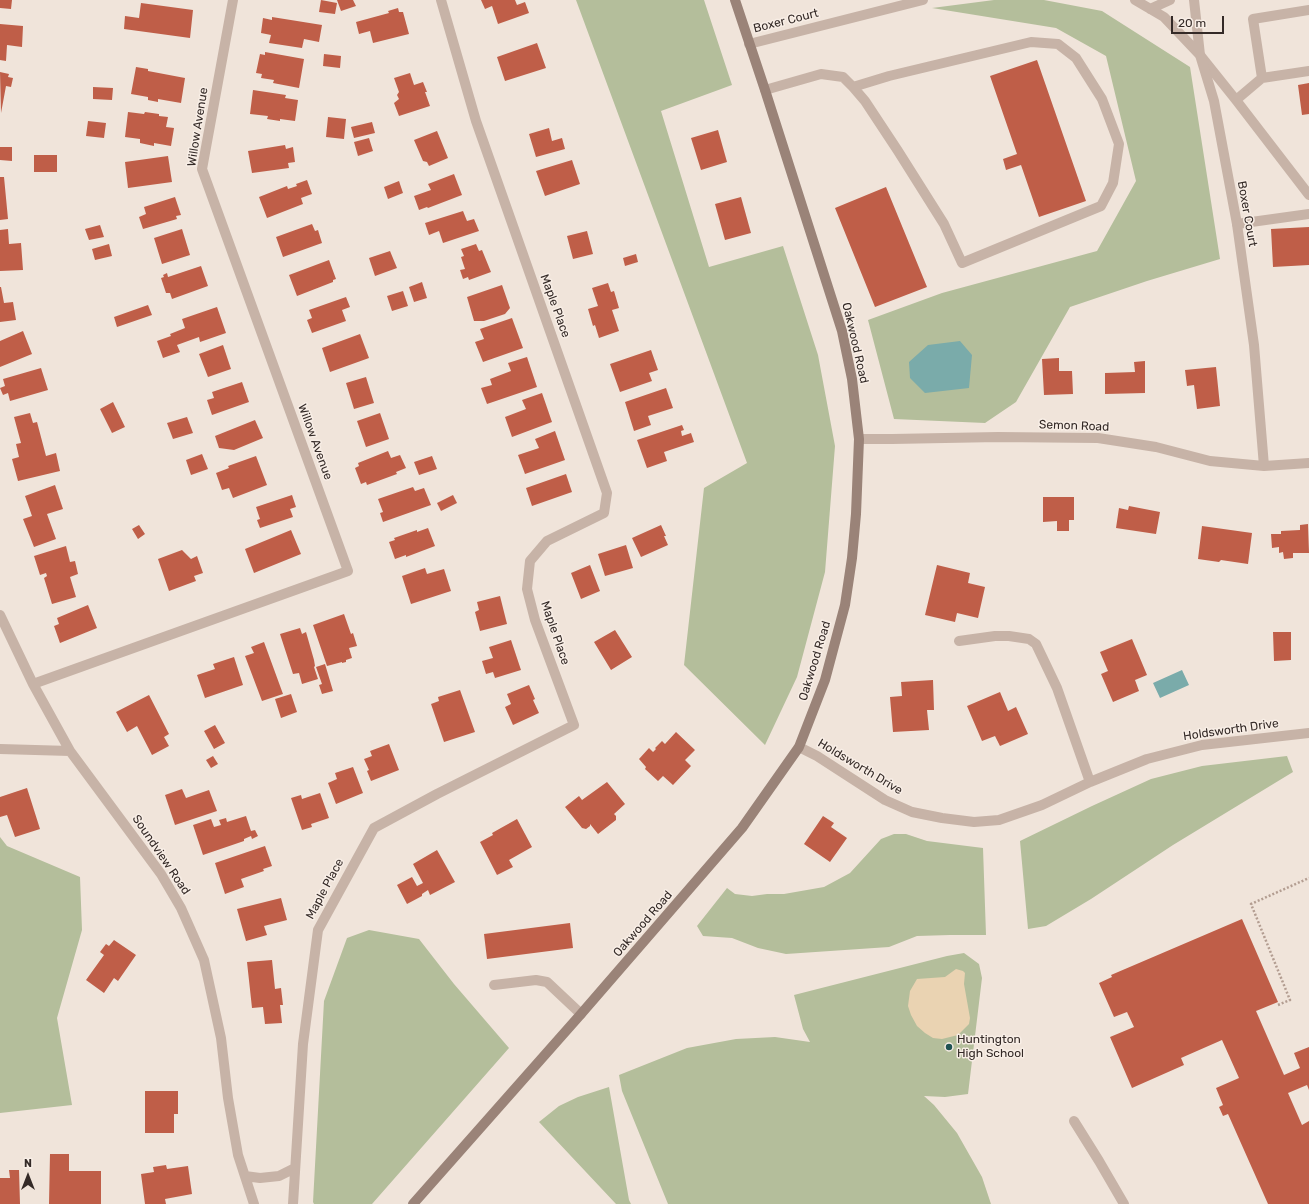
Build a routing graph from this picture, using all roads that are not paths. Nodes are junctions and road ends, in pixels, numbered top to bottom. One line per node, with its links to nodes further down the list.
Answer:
1 (232, 0): 25 (street, Willow Avenue)
2 (440, 0): 34 (street, Maple Place)
3 (735, 0): 10 (main road, Oakwood Road)
4 (923, 0): 10 (street, Boxer Court)
5 (1135, 0): 8 (street, Boxer Court)
6 (1170, 0): 8 (street)
7 (1194, 0): 11 (street)
8 (1150, 9): 11 (street, Boxer Court)
9 (1309, 10): 13 (street)
10 (749, 44): 15 (main road, Oakwood Road)
11 (1200, 55): 16 (street); 19 (street, Boxer Court)
12 (1309, 71): 13 (street)
13 (1262, 78): 16 (street)
14 (853, 87): 14 (street); 15 (street)
15 (765, 90): 20 (main road, Oakwood Road)
16 (1236, 100): 17 (street)
17 (1309, 195)
18 (1309, 214): 19 (street)
19 (1237, 224): 22 (street, Boxer Court)
20 (859, 438): 22 (street, Semon Road); 27 (main road, Oakwood Road)
21 (1309, 463): 22 (street, Semon Road)
22 (1264, 466)
23 (0, 615): 25 (street, Soundview Road)
24 (959, 641): 30 (street)
25 (33, 684): 29 (street, Soundview Road)
26 (1309, 732): 30 (street, Holdsworth Drive)
27 (799, 747): 30 (street, Holdsworth Drive); 32 (main road, Oakwood Road)
28 (0, 749): 29 (street)
29 (70, 751): 35 (street, Soundview Road)
30 (1090, 782)
31 (494, 985): 32 (street)
32 (581, 1014): 38 (main road, Oakwood Road)
33 (1074, 1122): 39 (street)
34 (295, 1168): 35 (street); 37 (street, Maple Place)
35 (245, 1176): 36 (street, Soundview Road)
36 (254, 1204)
37 (293, 1204)
38 (413, 1204)
39 (1124, 1204)

